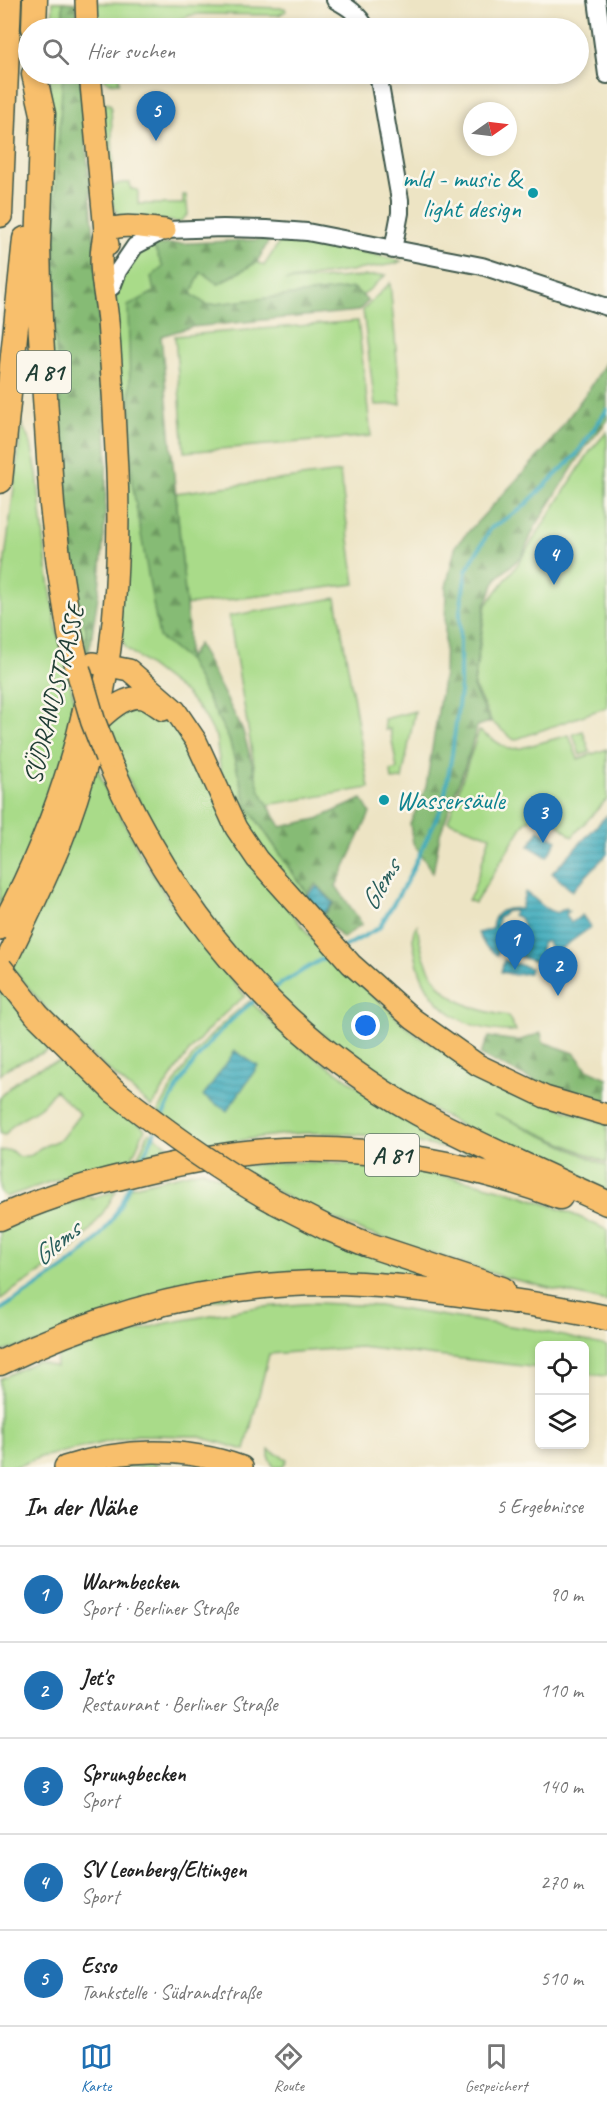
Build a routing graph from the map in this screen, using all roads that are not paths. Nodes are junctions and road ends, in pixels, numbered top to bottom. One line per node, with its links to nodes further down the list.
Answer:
1 (9, 0): 14 (highway)
2 (34, 0): 6 (highway)
3 (87, 0): 7 (main road)
4 (334, 0): 8 (street)
5 (597, 0): 9 (street)
6 (34, 18)
7 (87, 18)
8 (359, 18)
9 (607, 75)
10 (32, 84): 22 (highway)
11 (36, 84): 23 (highway, A 81)
12 (91, 84): 16 (main road, SÜDRANDSTRASSE)
13 (380, 84): 18 (street)
14 (0, 215)
15 (165, 230): 16 (main road); 17 (street); 18 (street)
16 (105, 231): 17 (main road); 19 (main road, SÜDRANDSTRASSE); 21 (main road, SÜDRANDSTRASSE)
17 (146, 240): 19 (street)
18 (393, 250): 20 (street)
19 (112, 287): 21 (main road, SÜDRANDSTRASSE)
20 (607, 306)
21 (107, 314): 23 (main road, SÜDRANDSTRASSE)
22 (0, 481)
23 (93, 666): 24 (main road); 25 (main road, SÜDRANDSTRASSE); 26 (main road); 27 (main road, SÜDRANDSTRASSE); 31 (highway, A 81, bridge)
24 (144, 698): 25 (main road); 26 (main road)
25 (99, 720): 29 (main road, SÜDRANDSTRASSE)
26 (184, 724): 30 (main road)
27 (0, 929)
28 (0, 968): 34 (highway, bridge)
29 (0, 973)
30 (607, 1115)
31 (607, 1203)
32 (607, 1215): 33 (highway, A 81)
33 (0, 1218)
34 (556, 1306): 35 (highway); 36 (highway)
35 (607, 1318)
36 (0, 1363)
37 (64, 1467): 38 (main road)
38 (242, 1467)

